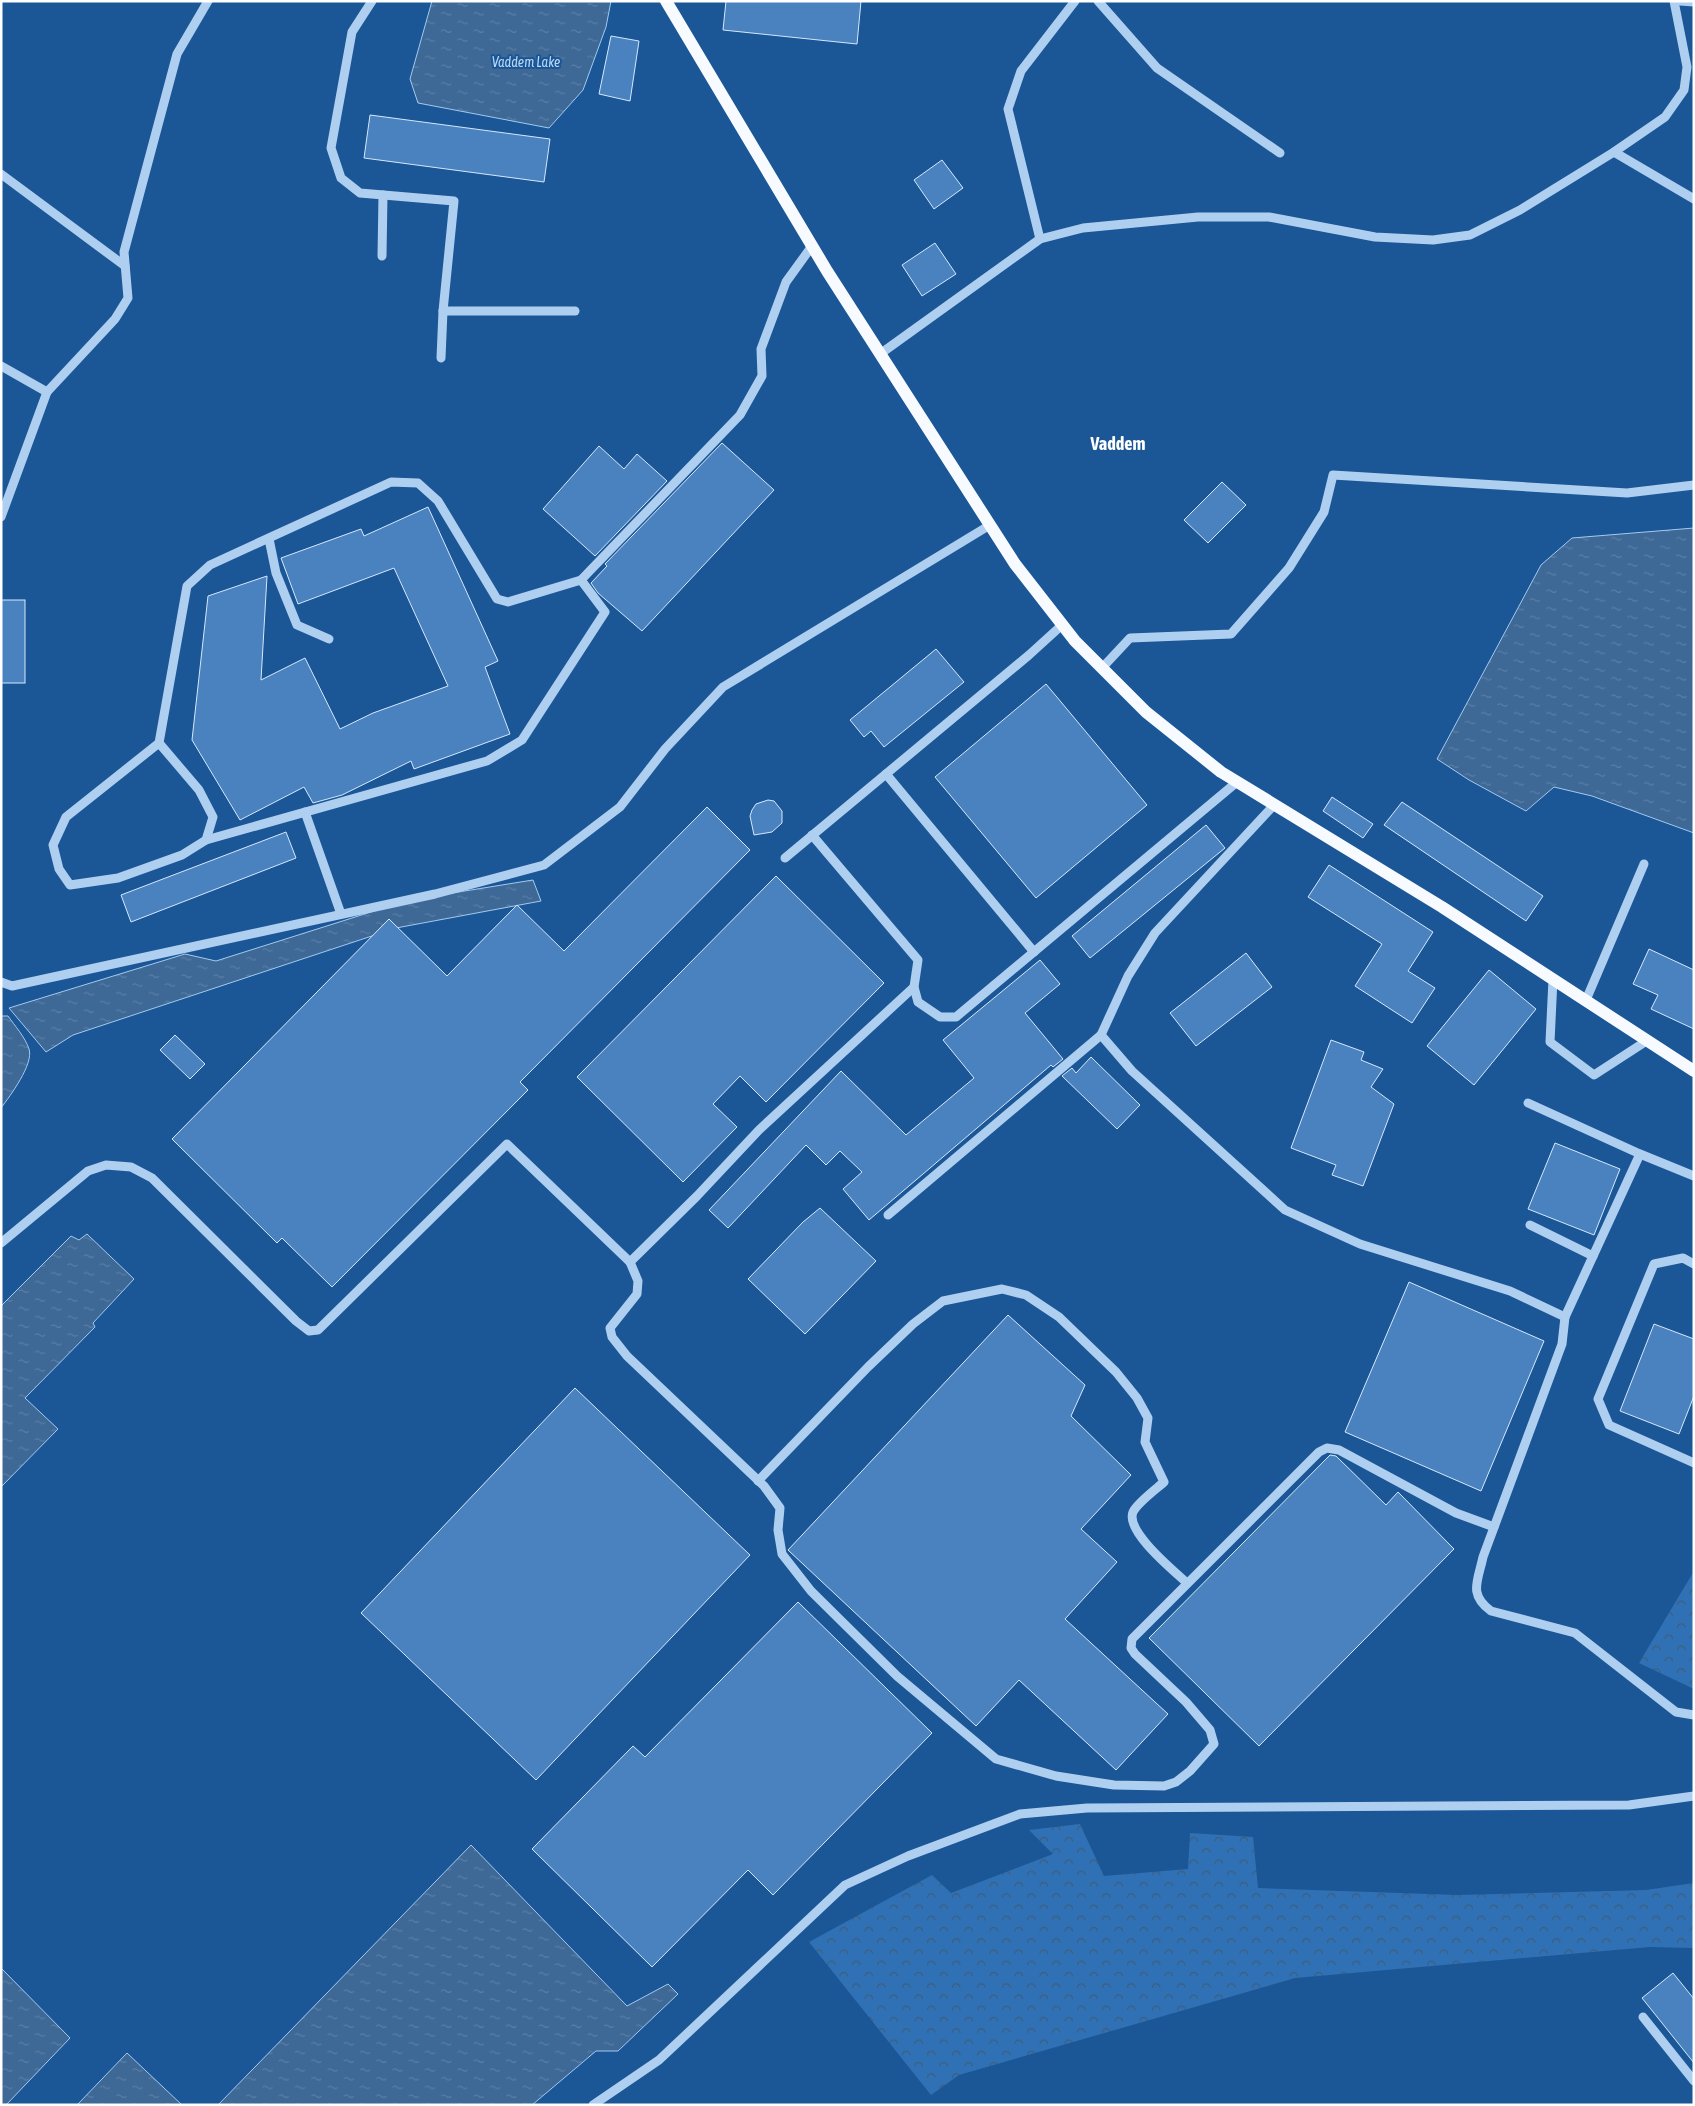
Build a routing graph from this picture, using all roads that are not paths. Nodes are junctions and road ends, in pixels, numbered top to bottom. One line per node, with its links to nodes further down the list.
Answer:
1 (208, 1): 17 (street)
2 (372, 1): 12 (street)
3 (666, 1): 15 (main road)
4 (1075, 1): 14 (street)
5 (1098, 1): 10 (street)
6 (1674, 1): 9 (street)
7 (1680, 1): 8 (street)
8 (1694, 2)
9 (1614, 152): 13 (street); 14 (street)
10 (1280, 153)
11 (1, 174): 17 (street)
12 (383, 195): 16 (street); 18 (street)
13 (1694, 199)
14 (1040, 239): 20 (street)
15 (812, 246): 20 (main road); 28 (street)
16 (382, 256)
17 (125, 266): 23 (street)
18 (443, 311): 19 (street); 21 (street)
19 (575, 311)
20 (880, 354): 26 (main road)
21 (441, 358)
22 (1, 366): 23 (street)
23 (47, 392): 25 (street)
24 (1694, 485): 31 (street)
25 (1, 517)
26 (990, 525): 29 (main road); 41 (street)
27 (269, 539): 28 (street); 30 (street); 32 (street)
28 (581, 580): 36 (street)
29 (1062, 625): 31 (main road); 33 (street)
30 (329, 639)
31 (1102, 668): 34 (main road)
32 (159, 743): 38 (street); 38 (street)
33 (886, 774): 37 (street); 42 (street)
34 (1236, 782): 35 (main road); 42 (street)
35 (1274, 805): 43 (main road); 47 (street)
36 (305, 812): 38 (street); 41 (street)
37 (812, 836): 39 (street); 45 (street)
38 (206, 840)
39 (785, 858)
40 (1644, 864): 46 (street)
41 (341, 914): 44 (street)
42 (1034, 952): 45 (street)
43 (1554, 979): 46 (main road); 48 (street)
44 (1, 982)
45 (914, 987): 57 (street)
46 (1586, 1000): 48 (main road)
47 (1101, 1035): 53 (street); 59 (street)
48 (1648, 1040): 49 (main road)
49 (1694, 1071)
50 (1528, 1102): 51 (street)
51 (1640, 1154): 52 (street); 56 (street)
52 (1694, 1176)
53 (888, 1215)
54 (1530, 1225): 56 (street)
55 (1, 1243): 57 (street)
56 (1593, 1256): 59 (street)
57 (630, 1262): 61 (street)
58 (1694, 1264): 60 (street)
59 (1565, 1317): 62 (street)
60 (1694, 1462)
61 (758, 1481): 63 (street); 63 (street)
62 (1494, 1527): 63 (street); 64 (street)
63 (1187, 1583)
64 (1694, 1715)
65 (1694, 1796): 68 (street)
66 (1643, 2017): 67 (street)
67 (1694, 2082)
68 (593, 2105)

